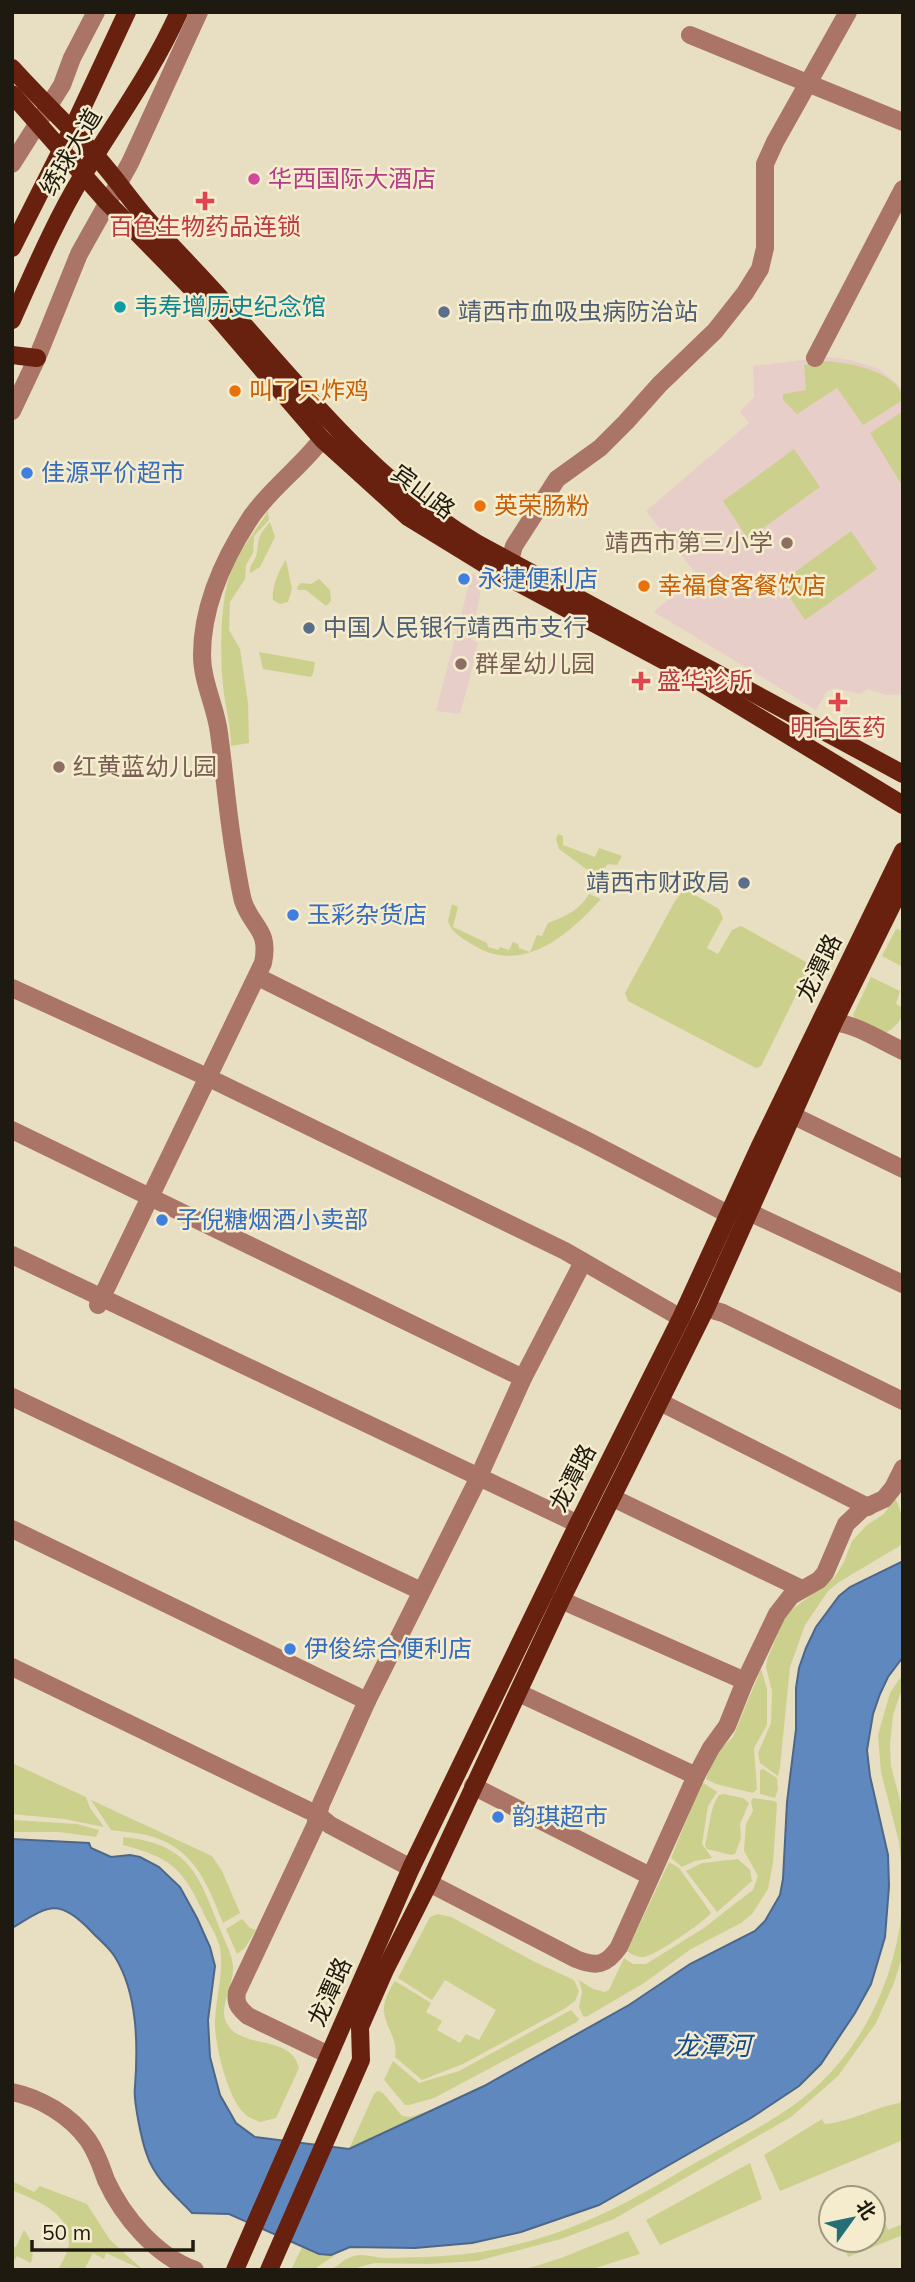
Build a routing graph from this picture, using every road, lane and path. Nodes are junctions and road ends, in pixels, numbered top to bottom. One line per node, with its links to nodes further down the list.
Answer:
1 (96, 12): 10 (street)
2 (127, 12): 13 (main road, 绣球大道)
3 (179, 12): 15 (main road, 绣球大道)
4 (199, 12): 18 (street)
5 (848, 12): 8 (street)
6 (690, 35): 8 (street)
7 (12, 68): 10 (main road, 宾山路)
8 (810, 84): 11 (street); 28 (street)
9 (12, 94): 12 (main road, 宾山路)
10 (47, 107): 12 (street); 13 (main road, 宾山路)
11 (903, 122)
12 (37, 123): 14 (main road, 宾山路); 16 (street)
13 (71, 131): 14 (main road, 绣球大道); 15 (main road, 宾山路)
14 (62, 149): 17 (main road, 宾山路); 21 (main road, 绣球大道)
15 (96, 157): 17 (main road, 绣球大道); 18 (main road, 宾山路)
16 (12, 164)
17 (84, 173): 20 (main road, 宾山路); 22 (main road, 绣球大道)
18 (118, 183): 20 (street); 28 (main road, 宾山路)
19 (903, 189): 25 (street)
20 (107, 202): 24 (street); 27 (main road, 宾山路)
21 (12, 248)
22 (12, 320)
23 (12, 355): 24 (main road)
24 (37, 358): 26 (street)
25 (815, 358)
26 (12, 411)
27 (322, 439): 30 (main road, 宾山路); 33 (street)
28 (510, 560): 29 (main road, 宾山路)
29 (903, 774)
30 (903, 805)
31 (903, 851): 43 (main road, 龙潭路)
32 (903, 883): 35 (main road, 龙潭路)
33 (258, 977): 37 (street); 43 (street)
34 (12, 988): 37 (street)
35 (834, 1023): 36 (street); 38 (main road, 龙潭路)
36 (903, 1051)
37 (207, 1077): 41 (street); 45 (street)
38 (793, 1116): 40 (street); 42 (main road, 龙潭路)
39 (12, 1130): 41 (street)
40 (903, 1169)
41 (150, 1196): 48 (street); 51 (street)
42 (749, 1212): 47 (street); 49 (main road, 龙潭路)
43 (728, 1214): 50 (main road, 龙潭路)
44 (12, 1255): 48 (street)
45 (583, 1262): 50 (street); 51 (street)
46 (12, 1266): 48 (street)
47 (903, 1284)
48 (100, 1301): 56 (street)
49 (706, 1308): 53 (street); 54 (main road, 龙潭路)
50 (681, 1318): 60 (main road, 龙潭路)
51 (523, 1378): 56 (street)
52 (12, 1397): 62 (street)
53 (903, 1401)
54 (660, 1402): 57 (main road, 龙潭路); 58 (street)
55 (903, 1468): 58 (street)
56 (477, 1480): 60 (street); 62 (street)
57 (613, 1498): 61 (street); 63 (main road, 龙潭路)
58 (868, 1507): 61 (street)
59 (12, 1529): 67 (street)
60 (575, 1529): 71 (main road, 龙潭路)
61 (802, 1589): 65 (street)
62 (421, 1591): 67 (street)
63 (561, 1600): 65 (street); 66 (main road, 龙潭路)
64 (12, 1667): 70 (street)
65 (745, 1681): 68 (street)
66 (519, 1693): 68 (street); 69 (main road, 龙潭路)
67 (367, 1701): 70 (street)
68 (696, 1776): 72 (street)
69 (473, 1786): 72 (street); 73 (main road, 龙潭路)
70 (318, 1815): 71 (street); 74 (street)
71 (411, 1868): 74 (main road, 龙潭路)
72 (650, 1876): 73 (street)
73 (429, 1883): 76 (main road, 龙潭路)
74 (329, 2055): 78 (main road, 龙潭路)
75 (12, 2092): 77 (street)
76 (270, 2267)
77 (195, 2270)
78 (235, 2270)

